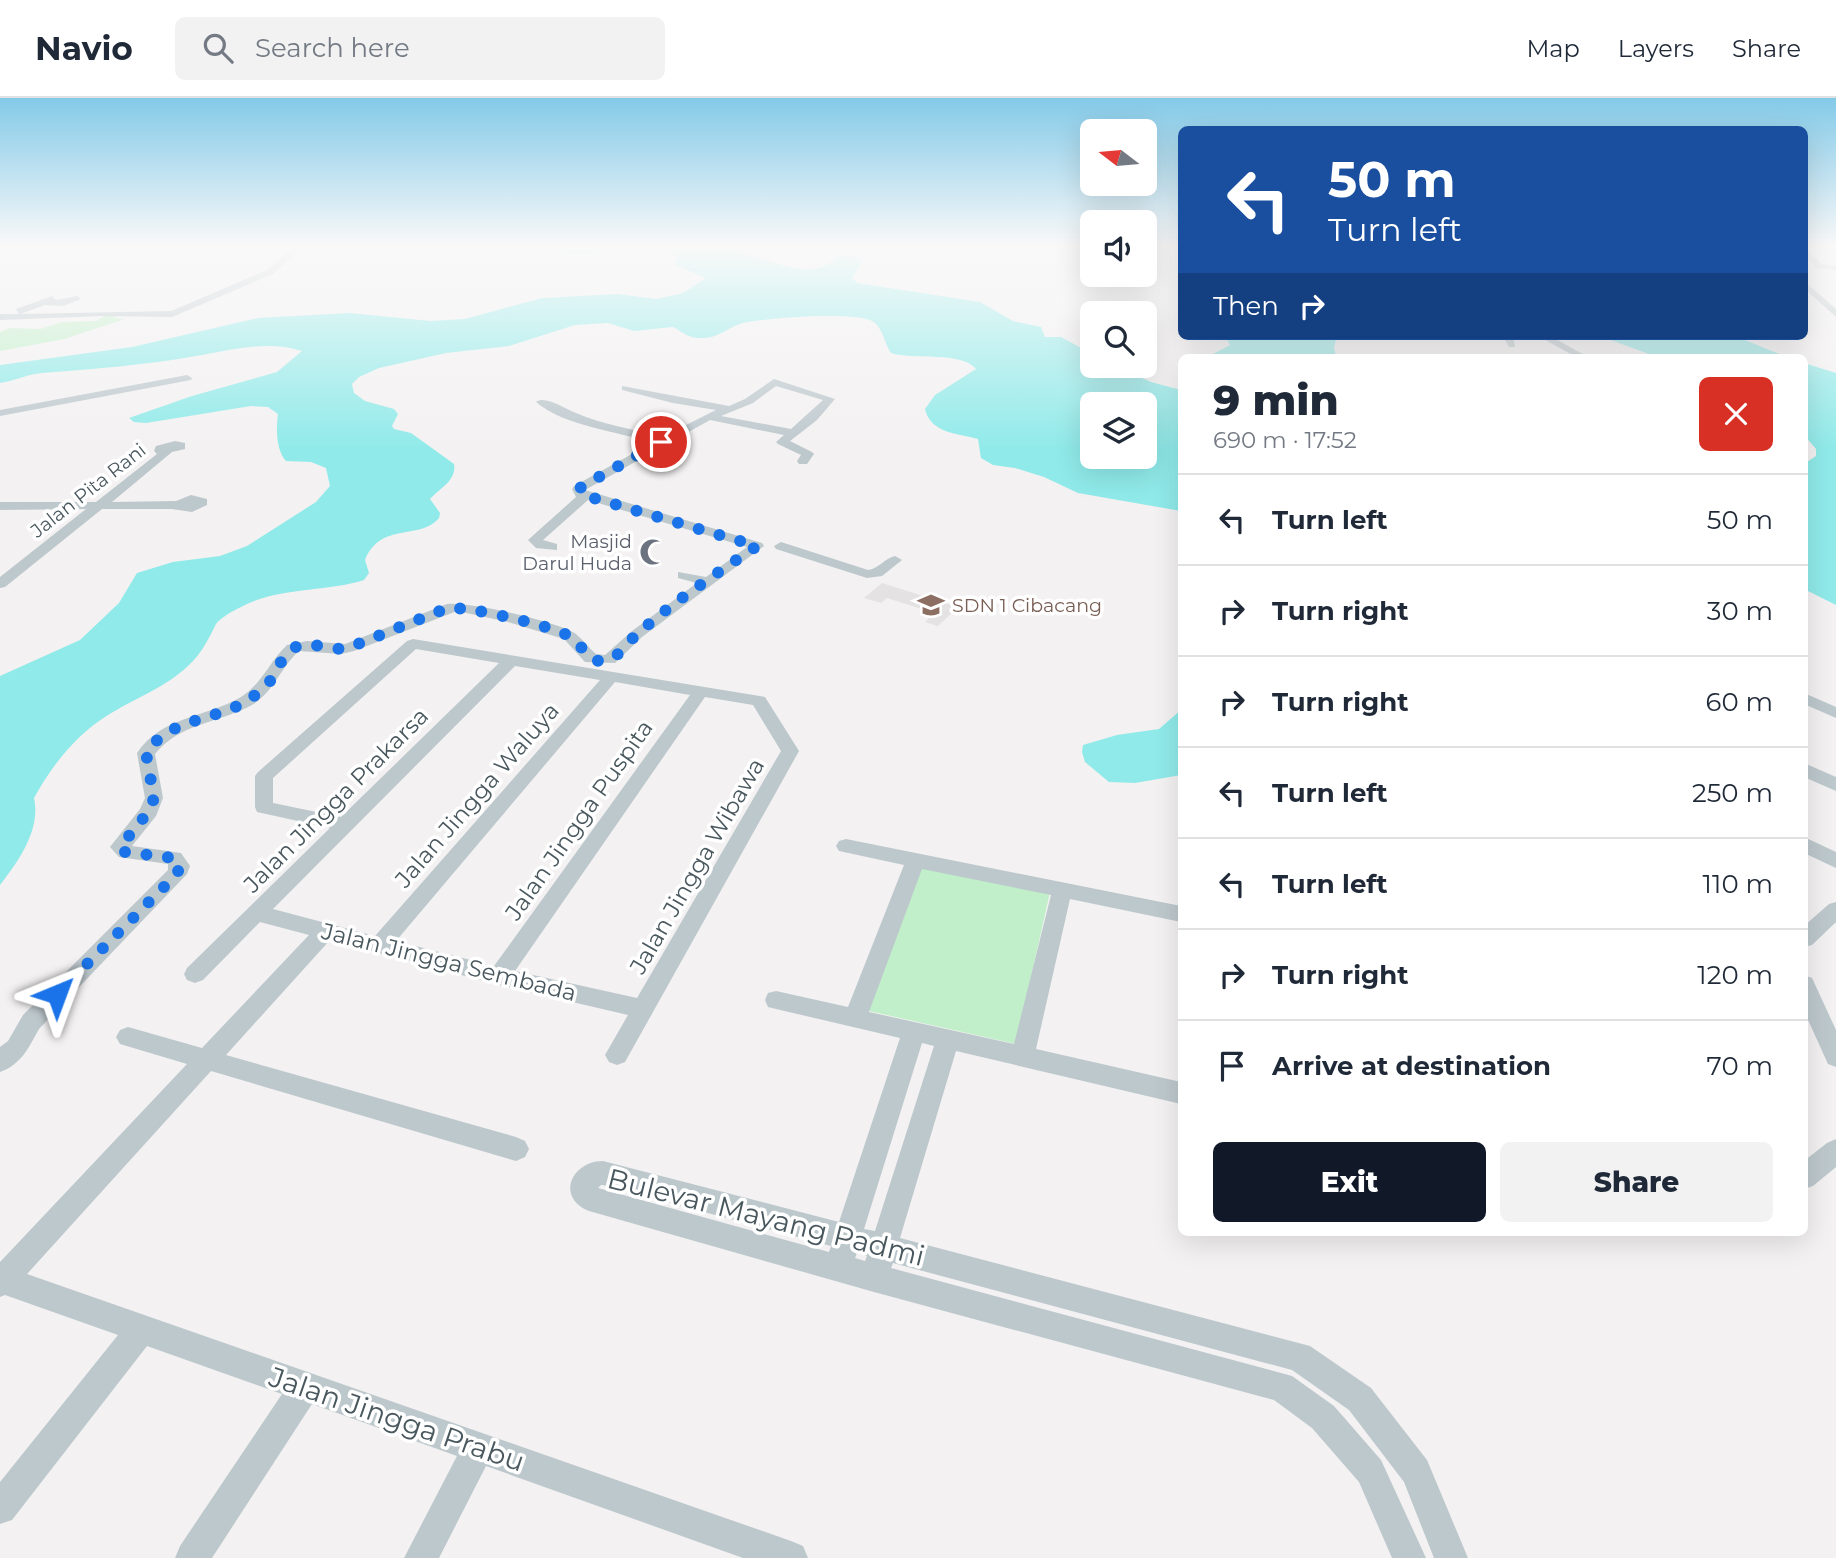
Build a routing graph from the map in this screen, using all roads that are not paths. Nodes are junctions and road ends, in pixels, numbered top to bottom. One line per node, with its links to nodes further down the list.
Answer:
1 (49, 315): 2 (street)
2 (3, 317)
3 (1551, 340): 4 (street)
4 (1577, 354)
5 (187, 378): 9 (street)
6 (626, 388): 8 (street)
7 (541, 402): 12 (street)
8 (730, 409): 10 (street); 11 (street)
9 (0, 413)
10 (709, 416): 11 (street); 12 (street)
11 (792, 433): 14 (street)
12 (661, 442): 15 (street)
13 (166, 452): 18 (street, Jalan Pita Rani)
14 (803, 461)
15 (586, 495): 20 (street); 22 (street)
16 (178, 505): 18 (street)
17 (0, 506): 18 (street)
18 (99, 506): 26 (street, Jalan Pita Rani)
19 (797, 535): 21 (street)
20 (757, 546): 21 (street); 25 (street)
21 (781, 546): 23 (street)
22 (552, 547)
23 (895, 560)
24 (683, 575): 25 (street)
25 (707, 581): 59 (street)
26 (0, 584)
27 (511, 660): 28 (street); 34 (street, Jalan Jingga Prakarsa); 34 (street)
28 (611, 677): 29 (street); 45 (street, Jalan Jingga Waluya)
29 (700, 692): 47 (street, Jalan Jingga Puspita); 50 (street, Jalan Jingga Wibawa)
30 (1808, 700): 31 (street)
31 (1836, 713)
32 (1808, 771): 33 (street)
33 (1836, 785)
34 (345, 825): 41 (street, Jalan Jingga Prakarsa)
35 (846, 846): 38 (street)
36 (1808, 846): 37 (street)
37 (1836, 861)
38 (915, 862): 39 (street); 51 (street)
39 (1062, 891): 42 (street); 56 (street)
40 (1836, 910): 44 (street)
41 (256, 913): 43 (street, Jalan Jingga Sembada); 46 (street, Jalan Jingga Prakarsa)
42 (1178, 913)
43 (326, 931): 45 (street, Jalan Jingga Sembada); 58 (street)
44 (1808, 932)
45 (380, 945): 47 (street, Jalan Jingga Sembada)
46 (195, 974)
47 (499, 976): 50 (street, Jalan Jingga Sembada)
48 (1808, 993): 57 (street)
49 (776, 1000): 51 (street)
50 (643, 1009): 55 (street, Jalan Jingga Wibawa)
51 (855, 1019): 52 (street)
52 (913, 1033): 54 (street); 64 (street)
53 (128, 1037): 58 (street)
54 (947, 1041): 56 (street); 65 (street)
55 (617, 1055)
56 (1023, 1056): 60 (street)
57 (1836, 1057)
58 (207, 1060): 61 (street); 68 (street)
59 (0, 1062)
60 (1178, 1092)
61 (516, 1149)
62 (1836, 1151): 63 (street)
63 (1808, 1174)
64 (850, 1238): 65 (street, Bulevar Mayang Padmi); 66 (street); 66 (street, Bulevar Mayang Padmi)
65 (882, 1246): 67 (street); 77 (street, Bulevar Mayang Padmi)
66 (838, 1268): 67 (street, Bulevar Mayang Padmi)
67 (874, 1278): 76 (street, Bulevar Mayang Padmi)
68 (2, 1282): 69 (street, Jalan Jingga Prabu)
69 (142, 1329): 70 (street, Jalan Jingga Prabu); 72 (street)
70 (305, 1387): 71 (street, Jalan Jingga Prabu); 73 (street)
71 (479, 1448): 74 (street); 75 (street, Jalan Jingga Prabu)
72 (0, 1508)
73 (192, 1558)
74 (421, 1558)
75 (791, 1558)
76 (1409, 1558)
77 (1451, 1558)

